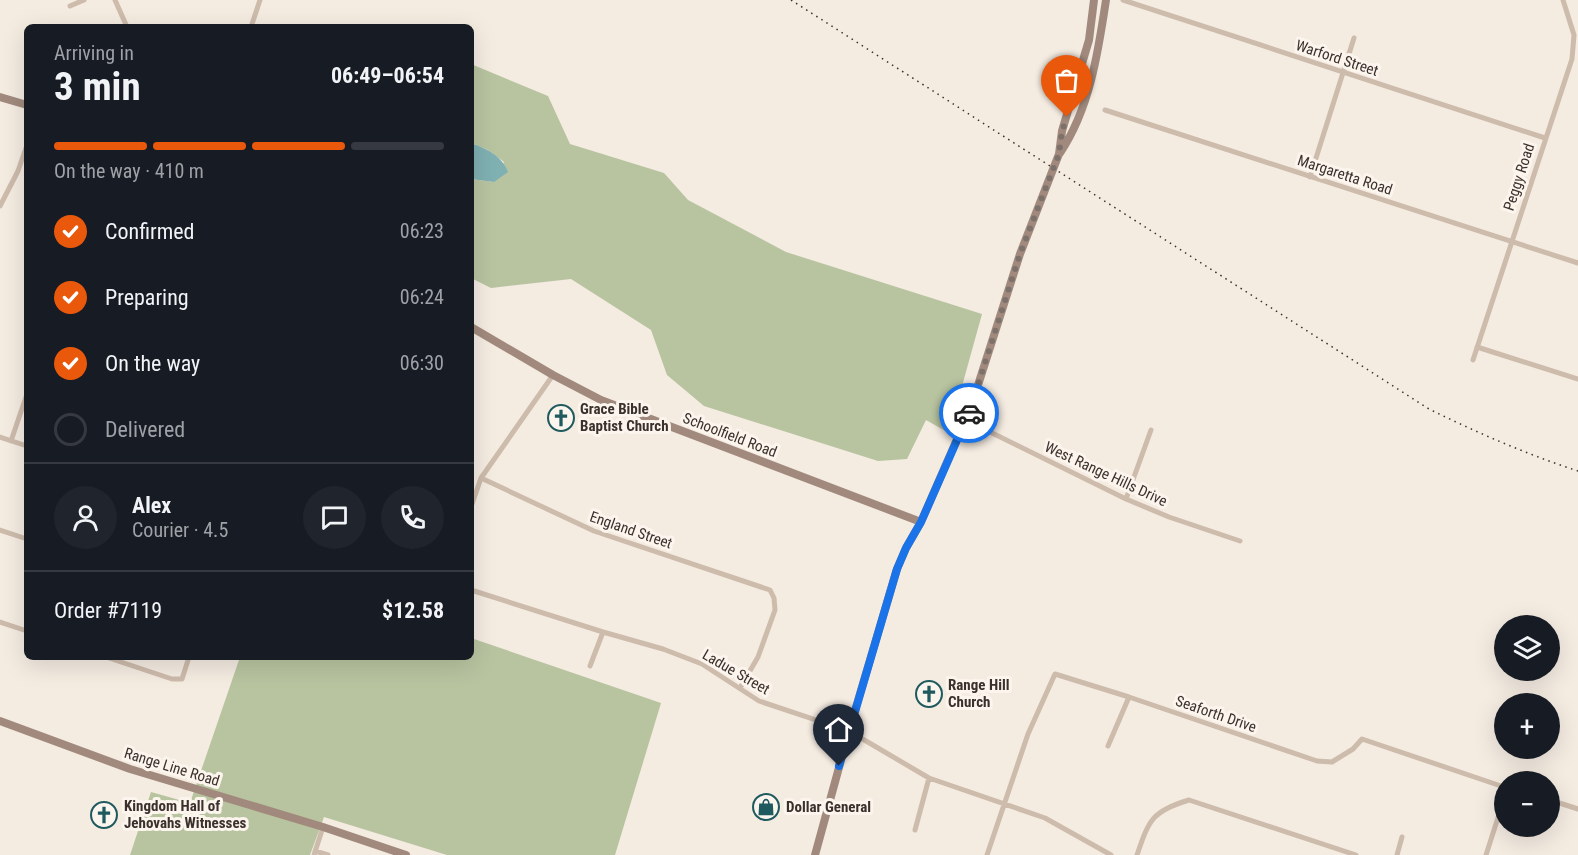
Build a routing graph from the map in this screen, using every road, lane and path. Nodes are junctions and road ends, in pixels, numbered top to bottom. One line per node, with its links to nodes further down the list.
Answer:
1 (84, 0): 8 (street)
2 (115, 0): 9 (street)
3 (260, 0): 10 (street)
4 (1094, 0): 18 (main road)
5 (1107, 0): 18 (main road)
6 (1123, 0): 12 (street, Warford Street)
7 (1563, 0): 16 (street, Peggy Road)
8 (70, 6)
9 (126, 24)
10 (252, 24)
11 (1354, 38): 12 (street)
12 (1343, 72): 16 (street, Warford Street); 19 (street)
13 (0, 97): 14 (main road)
14 (24, 104)
15 (1105, 110): 19 (street, Margaretta Road)
16 (1545, 138): 21 (street, Peggy Road)
17 (24, 154): 20 (street)
18 (1059, 154): 29 (main road)
19 (1310, 177): 21 (street, Margaretta Road)
20 (0, 206)
21 (1511, 241): 22 (street, Margaretta Road); 24 (street, Peggy Road)
22 (1578, 263)
23 (474, 329): 26 (main road, Schoolfield Road)
24 (1478, 347): 25 (street, Peggy Road); 27 (street)
25 (1473, 360)
26 (553, 375): 34 (street); 37 (main road, Schoolfield Road)
27 (1578, 379)
28 (24, 403): 32 (street)
29 (965, 422): 36 (street, West Range Hills Drive); 37 (main road)
30 (1152, 430): 36 (street)
31 (0, 437): 32 (street)
32 (11, 441): 33 (street)
33 (24, 445)
34 (481, 478): 35 (street); 48 (street, England Street)
35 (474, 498)
36 (1126, 499): 40 (street, West Range Hills Drive)
37 (921, 522): 51 (main road)
38 (0, 530): 39 (street)
39 (24, 538)
40 (1240, 542)
41 (474, 591): 44 (street, Ladue Street)
42 (0, 622): 43 (street)
43 (24, 630)
44 (603, 633): 47 (street); 48 (street, Ladue Street)
45 (115, 660): 46 (street)
46 (188, 660)
47 (590, 666)
48 (740, 688): 51 (street, Ladue Street)
49 (1129, 697): 52 (street); 54 (street, Seaforth Drive); 55 (street, Seaforth Drive)
50 (0, 721): 58 (main road, Range Line Road)
51 (849, 731): 53 (street, Ladue Street); 65 (main road)
52 (1108, 746)
53 (929, 778): 55 (street, Ladue Street); 59 (street)
54 (1494, 784)
55 (1004, 803): 66 (street); 67 (street, Ladue Street)
56 (1560, 803): 57 (street)
57 (1578, 808)
58 (323, 827): 62 (street); 64 (main road, Range Line Road)
59 (915, 830)
60 (1494, 830): 71 (street)
61 (1402, 837): 70 (street)
62 (314, 853): 63 (street)
63 (328, 855)
64 (405, 855)
65 (815, 855)
66 (987, 855)
67 (1111, 855)
68 (1137, 855): 69 (street)
69 (1356, 855)
70 (1397, 855)
71 (1486, 855)

